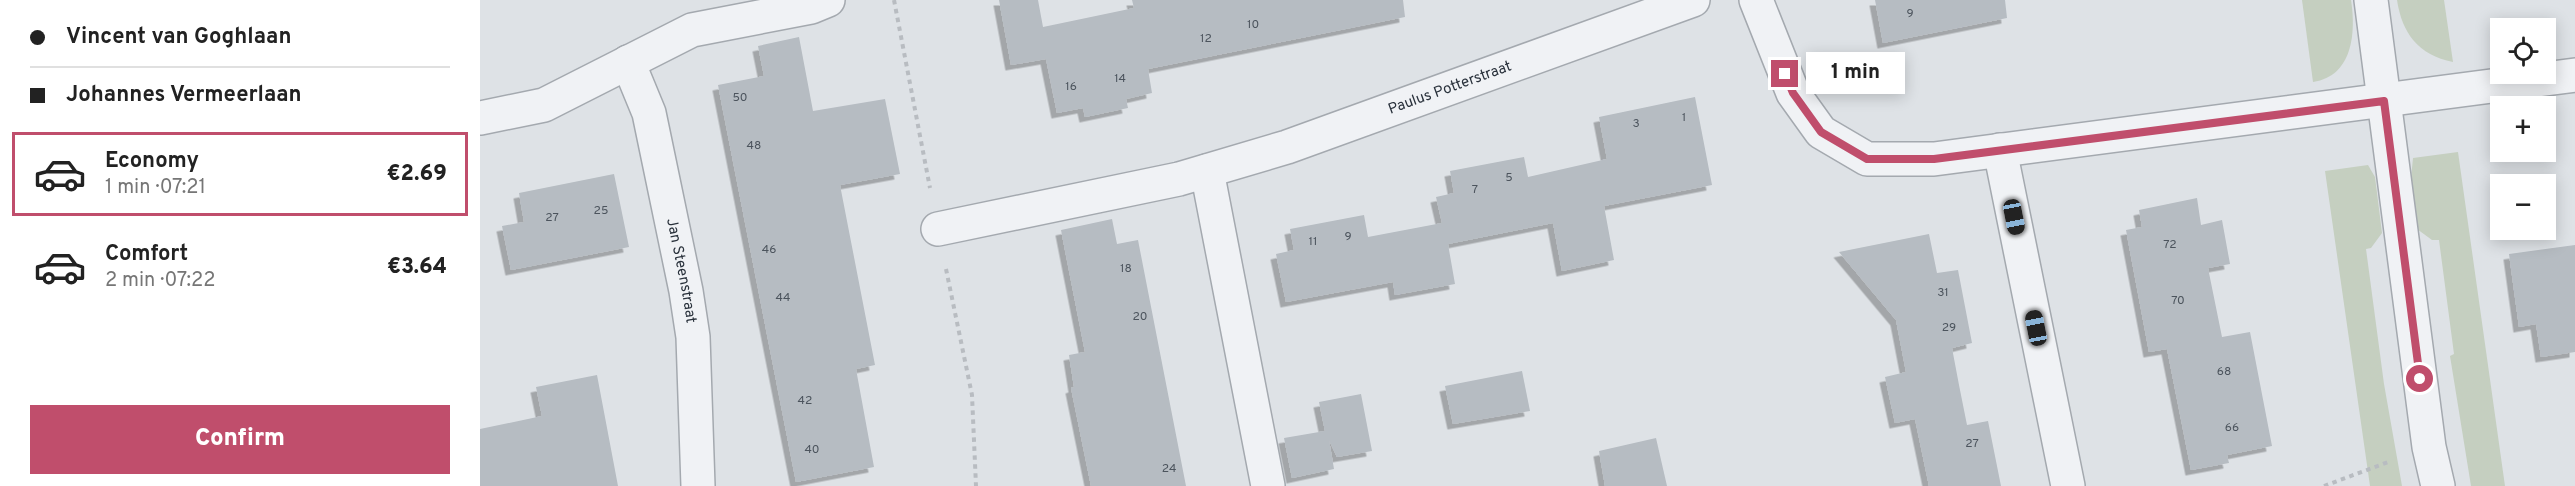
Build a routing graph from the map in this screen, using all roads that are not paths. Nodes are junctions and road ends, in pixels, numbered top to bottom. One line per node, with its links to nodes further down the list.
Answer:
1 (828, 0): 5 (street)
2 (1693, 0): 10 (street, Paulus Potterstraat)
3 (1756, 0): 9 (street)
4 (2371, 0): 7 (street)
5 (628, 62): 8 (street); 12 (street, Jan Steenstraat)
6 (2575, 75): 7 (street)
7 (2384, 101): 9 (street); 15 (street)
8 (480, 118)
9 (2000, 150): 14 (street)
10 (1207, 171): 11 (street, Paulus Potterstraat); 13 (street)
11 (938, 229)
12 (698, 486)
13 (1268, 486)
14 (2068, 486)
15 (2438, 486)

